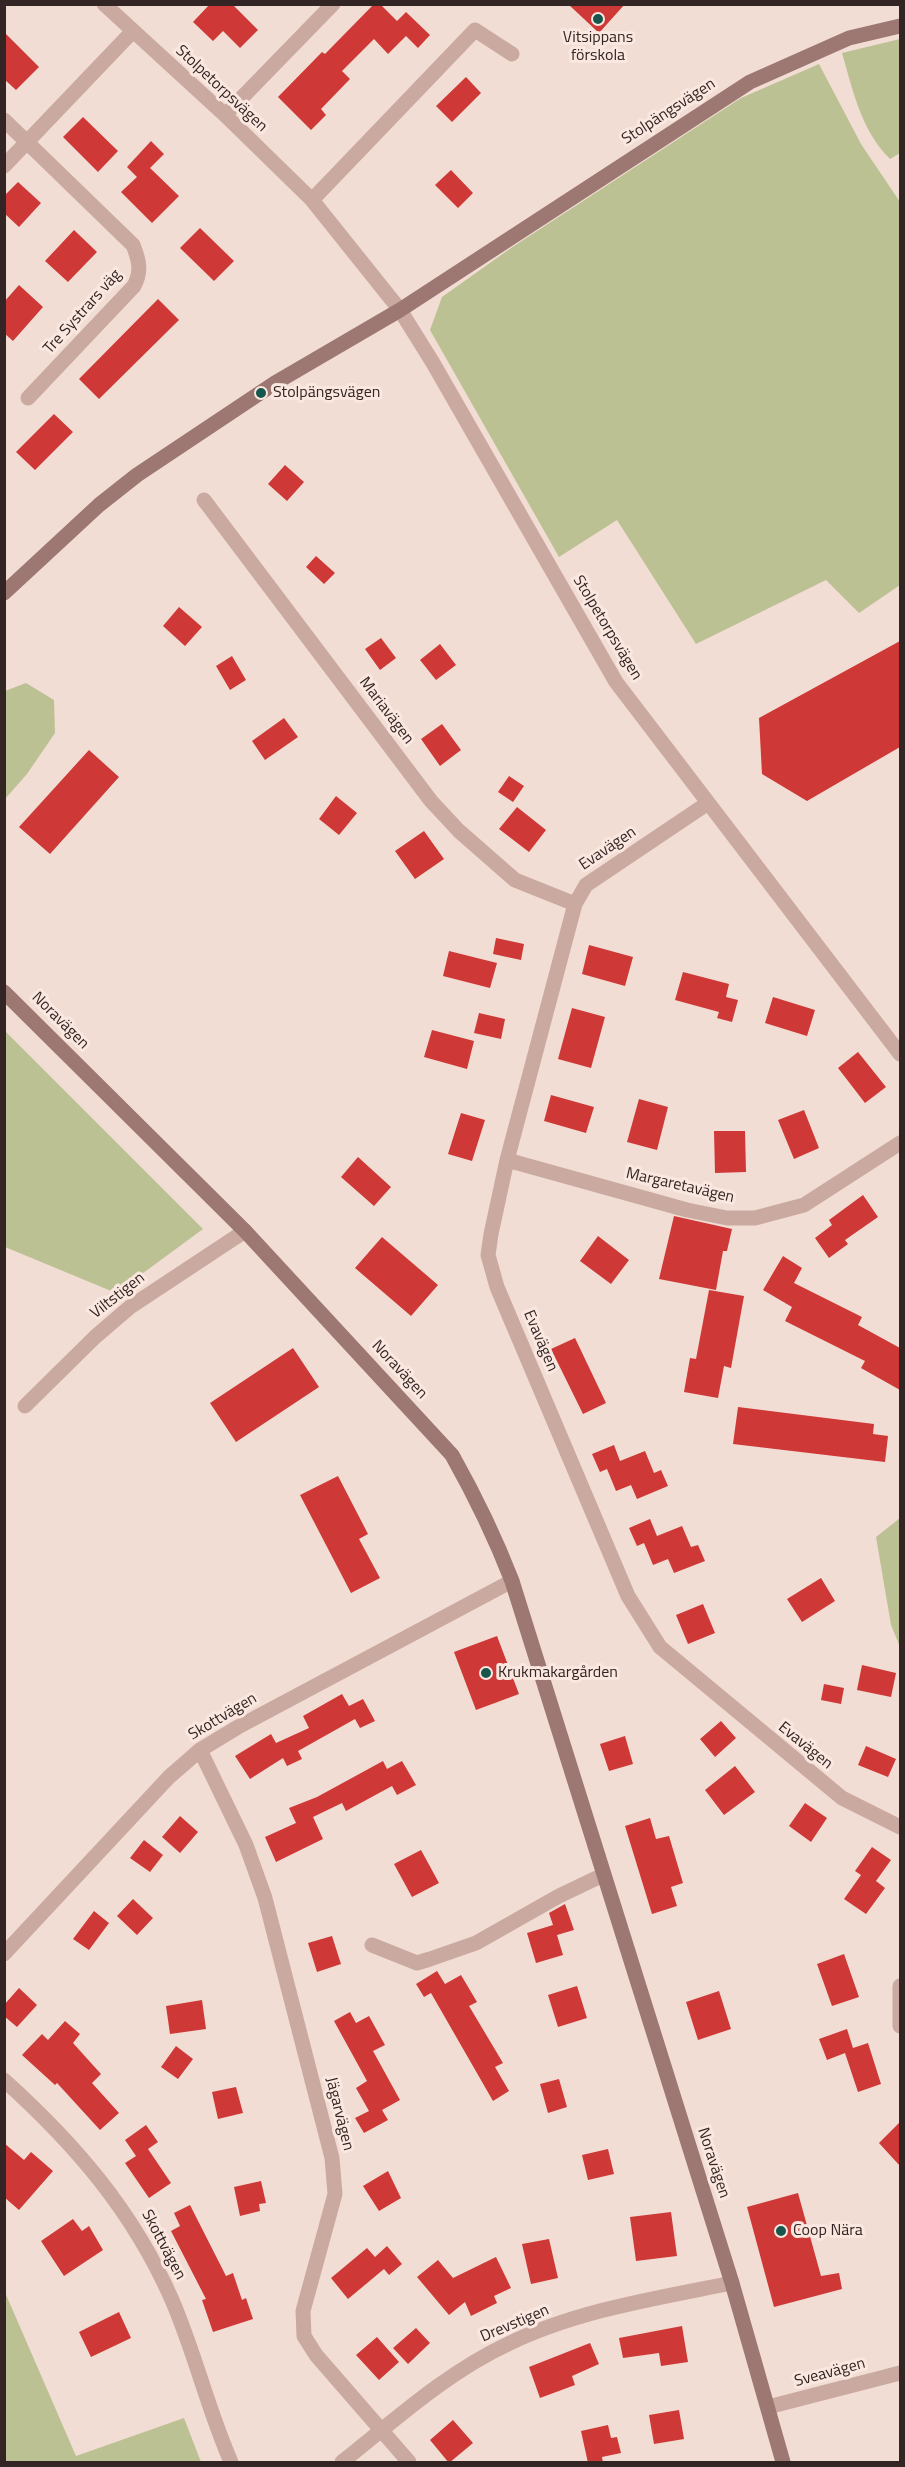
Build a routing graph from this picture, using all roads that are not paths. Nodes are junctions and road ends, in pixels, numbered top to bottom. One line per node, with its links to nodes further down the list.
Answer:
1 (104, 4): 4 (street, Stolpetorpsvägen)
2 (333, 4): 6 (street)
3 (900, 26): 11 (street, Stolpängsvägen)
4 (132, 32): 6 (street, Stolpetorpsvägen); 8 (street)
5 (512, 54): 10 (street)
6 (225, 115): 10 (street, Stolpetorpsvägen)
7 (4, 120): 8 (street, Tre Systrars väg)
8 (27, 142): 9 (street); 12 (street, Tre Systrars väg)
9 (4, 166)
10 (312, 200): 11 (street, Stolpetorpsvägen)
11 (399, 310): 14 (street, Stolpängsvägen); 15 (street, Stolpetorpsvägen)
12 (28, 398)
13 (204, 500): 16 (street, Mariavägen)
14 (4, 593)
15 (708, 804): 16 (street, Evavägen); 18 (street, Stolpetorpsvägen)
16 (575, 904): 20 (street, Evavägen)
17 (4, 992): 21 (street, Noravägen)
18 (900, 1054)
19 (900, 1143): 20 (street, Margaretavägen)
20 (507, 1160): 25 (street, Evavägen)
21 (245, 1231): 22 (street, Viltstigen); 23 (street, Noravägen)
22 (25, 1406)
23 (512, 1581): 24 (street, Skottvägen); 26 (street, Noravägen)
24 (200, 1750): 28 (street, Skottvägen); 35 (street, Jägarvägen)
25 (900, 1827)
26 (603, 1875): 27 (street); 32 (street, Noravägen)
27 (372, 1945)
28 (4, 1954)
29 (900, 1986): 30 (street)
30 (900, 2026)
31 (4, 2080): 36 (street, Skottvägen)
32 (732, 2283): 34 (street, Noravägen); 35 (street, Drevstigen)
33 (900, 2373): 34 (street, Sveavägen)
34 (768, 2407): 39 (street, Noravägen)
35 (382, 2430): 37 (street, Drevstigen); 38 (street, Jägarvägen)
36 (231, 2463)
37 (342, 2463)
38 (409, 2463)
39 (783, 2463)

